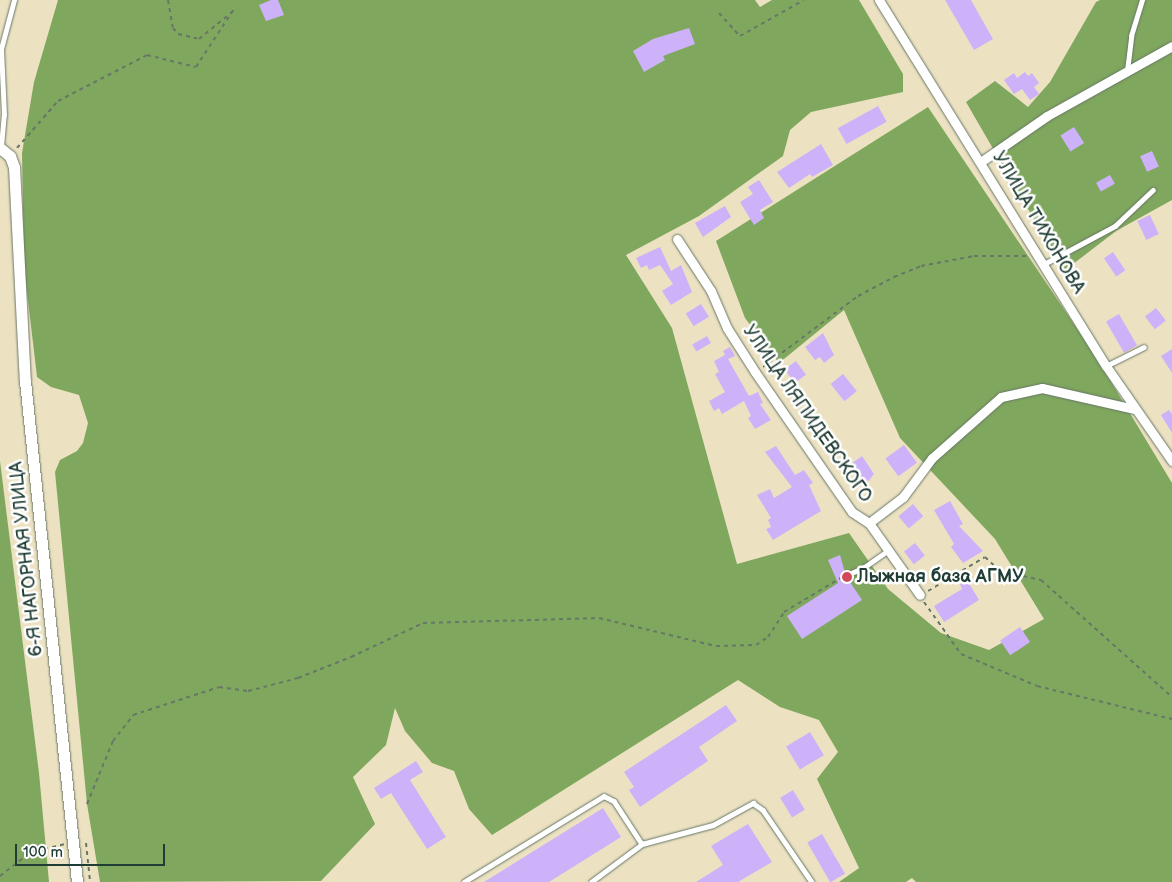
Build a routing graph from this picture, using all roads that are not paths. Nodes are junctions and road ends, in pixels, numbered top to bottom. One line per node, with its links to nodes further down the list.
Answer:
1 (14, 0): 6 (lane)
2 (879, 0): 7 (street, УЛИЦА ТИХОНОВА)
3 (1142, 0): 5 (lane)
4 (1172, 46): 5 (street)
5 (1127, 71): 7 (street)
6 (0, 148): 20 (street, 6-Я НАГОРНАЯ УЛИЦА)
7 (982, 161): 10 (street, УЛИЦА ТИХОНОВА)
8 (1153, 190): 10 (lane)
9 (677, 239): 15 (street, УЛИЦА ЛЯПИДЕВСКОГО)
10 (1042, 261): 12 (street, УЛИЦА ТИХОНОВА)
11 (1144, 347): 12 (lane)
12 (1106, 366): 13 (street, УЛИЦА ТИХОНОВА)
13 (1134, 409): 14 (street, УЛИЦА ТИХОНОВА); 15 (street)
14 (1172, 461)
15 (869, 523): 16 (street, УЛИЦА ЛЯПИДЕВСКОГО)
16 (887, 551): 17 (lane); 18 (street, УЛИЦА ЛЯПИДЕВСКОГО)
17 (849, 574)
18 (920, 595)
19 (642, 844): 21 (lane); 22 (lane); 23 (lane)
20 (77, 882)
21 (464, 882)
22 (591, 882)
23 (812, 882)

